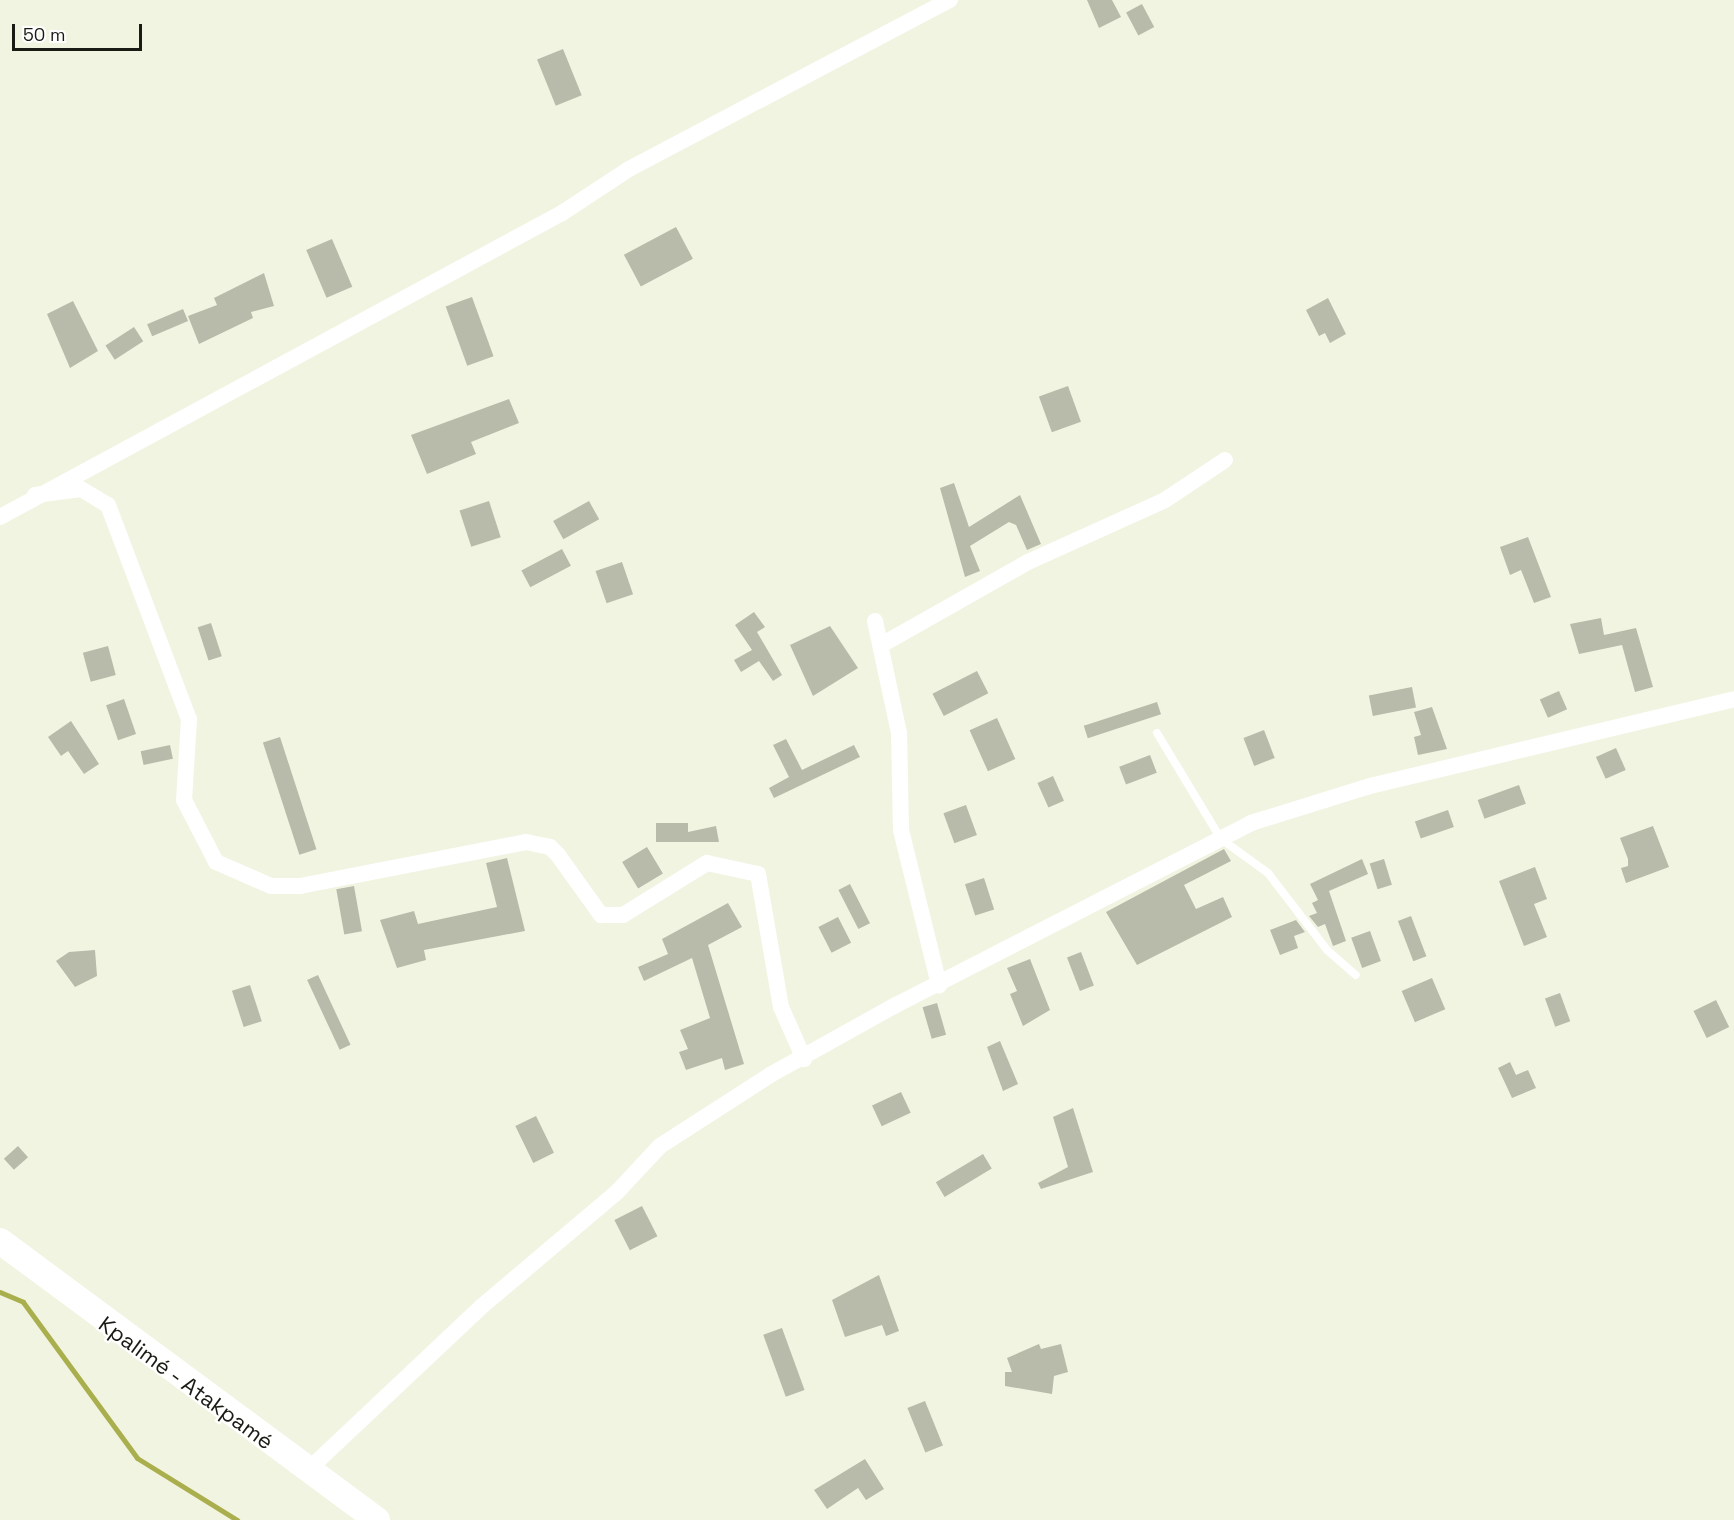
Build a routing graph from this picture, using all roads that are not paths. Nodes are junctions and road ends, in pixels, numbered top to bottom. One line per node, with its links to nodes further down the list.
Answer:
1 (950, 0): 3 (street)
2 (1225, 460): 6 (street)
3 (35, 495): 4 (street); 12 (street)
4 (0, 517)
5 (875, 621): 6 (street)
6 (883, 644): 11 (street)
7 (1734, 699): 9 (street)
8 (1157, 733): 9 (lane)
9 (1221, 839): 10 (lane); 11 (street)
10 (1356, 975)
11 (939, 985): 12 (street)
12 (804, 1059): 14 (street)
13 (0, 1240): 14 (main road, Kpalimé - Atakpamé)
14 (307, 1471): 15 (main road, Kpalimé - Atakpamé)
15 (377, 1520)

